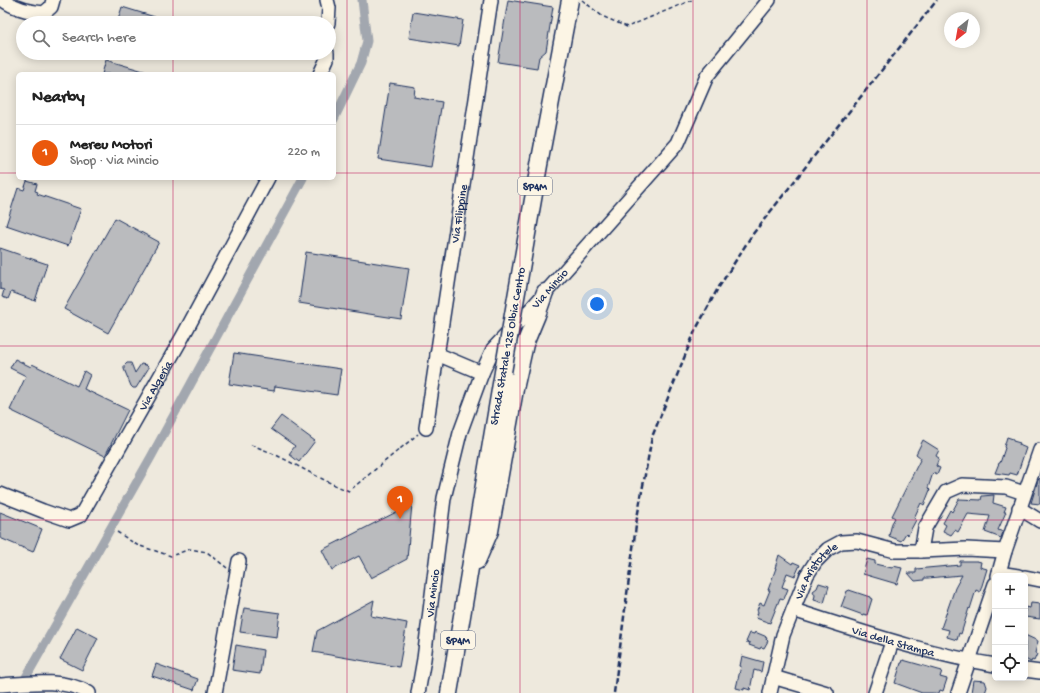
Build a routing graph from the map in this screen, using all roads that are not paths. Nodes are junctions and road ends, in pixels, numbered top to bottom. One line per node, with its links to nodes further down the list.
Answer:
1 (3, 0): 2 (street)
2 (53, 0)
3 (327, 0): 7 (street)
4 (491, 0): 12 (street, Via Filippine)
5 (570, 0): 26 (main road, Strada Statale 125 Olbia Centro / SP4M, bridge)
6 (769, 0): 11 (street, Via Mincio)
7 (328, 16)
8 (327, 60): 9 (street)
9 (321, 72)
10 (267, 180): 17 (street, Via Algeria)
11 (545, 292): 13 (street, Via Mincio); 26 (main road)
12 (436, 354): 13 (street); 14 (street, Via Filippine)
13 (482, 373): 38 (street, Via Mincio)
14 (426, 428)
15 (1040, 450): 16 (street)
16 (1024, 493): 18 (street); 20 (street)
17 (0, 494)
18 (1019, 508): 19 (street); 21 (street)
19 (1040, 520)
20 (921, 551): 21 (street, Via Aristotele); 28 (street, Via Aristotele)
21 (1005, 551): 23 (street)
22 (239, 561): 37 (street)
23 (998, 573)
24 (1028, 578): 25 (street)
25 (1040, 580)
26 (467, 587): 39 (main road, Strada Statale 125 Olbia Centro / SP4M)
27 (992, 593): 30 (street)
28 (793, 610): 29 (street, Via della Stampa); 34 (street, Via Aristotele)
29 (892, 642): 30 (street, Via della Stampa); 42 (street)
30 (969, 661): 31 (street, Via della Stampa); 43 (street)
31 (992, 665)
32 (1028, 670): 33 (street)
33 (1040, 672)
34 (772, 677): 40 (street, Via Aristotele); 41 (street)
35 (1, 685): 36 (street)
36 (89, 693)
37 (216, 693)
38 (418, 693)
39 (449, 693)
40 (770, 693)
41 (827, 693)
42 (875, 693)
43 (958, 693)

